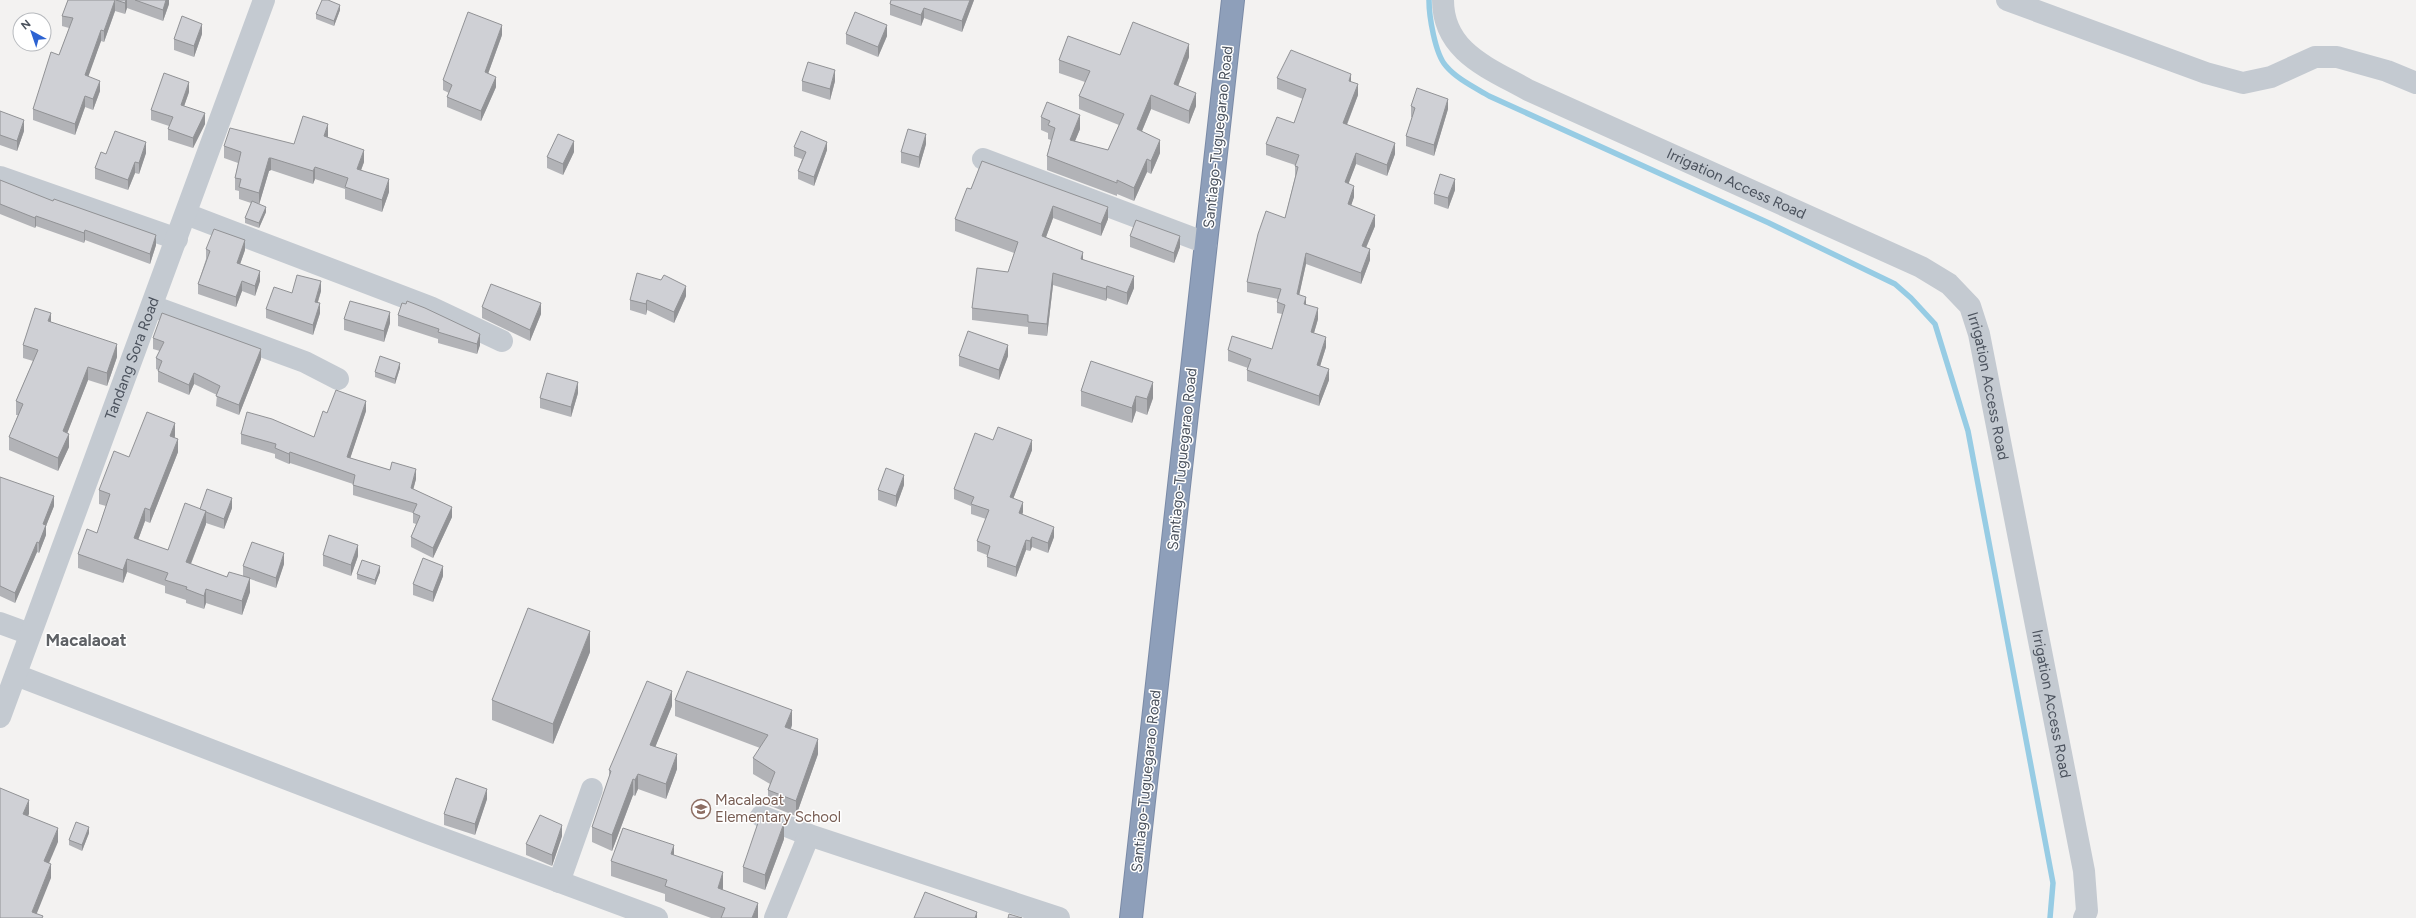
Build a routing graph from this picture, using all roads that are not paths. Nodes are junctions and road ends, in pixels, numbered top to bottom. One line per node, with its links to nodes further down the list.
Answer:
1 (264, 0): 8 (street, Tandang Sora Road)
2 (1233, 0): 10 (highway, Santiago-Tuguegarao Road)
3 (1443, 0): 26 (street, Irrigation Access Road)
4 (2007, 0): 5 (street)
5 (2416, 83)
6 (983, 160): 10 (street)
7 (0, 177): 9 (street)
8 (186, 214): 9 (street, Tandang Sora Road); 12 (street)
9 (177, 239): 11 (street, Tandang Sora Road)
10 (1206, 243): 25 (highway, Santiago-Tuguegarao Road)
11 (152, 306): 13 (street); 15 (street, Tandang Sora Road)
12 (502, 341)
13 (338, 379)
14 (0, 623): 15 (street)
15 (30, 634): 16 (street, Tandang Sora Road)
16 (16, 675): 17 (street, Tandang Sora Road); 21 (street)
17 (2, 708)
18 (592, 789): 21 (street)
19 (761, 816): 20 (street)
20 (810, 836): 23 (street); 24 (street)
21 (559, 882): 22 (street)
22 (657, 918)
23 (776, 918)
24 (1059, 918)
25 (1131, 918)
26 (2084, 918)

